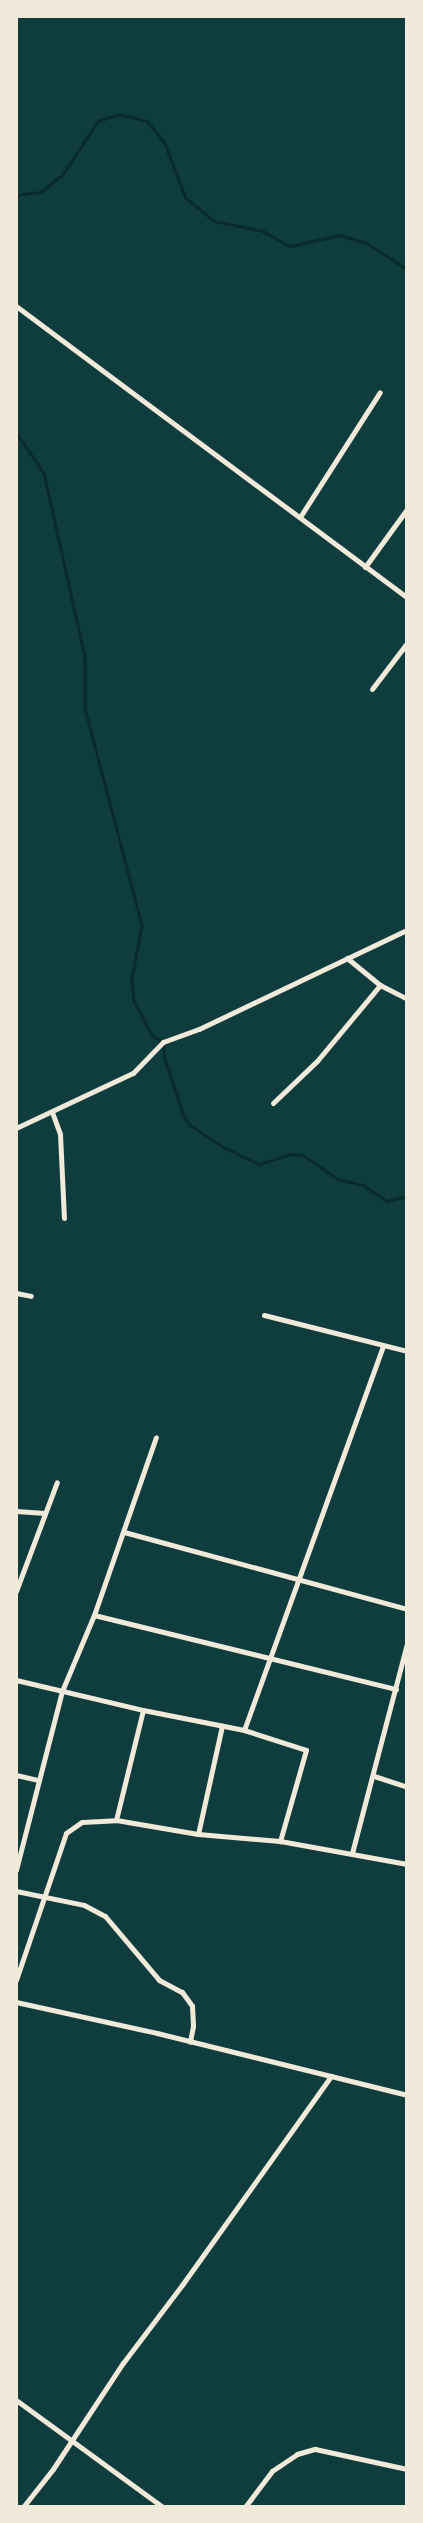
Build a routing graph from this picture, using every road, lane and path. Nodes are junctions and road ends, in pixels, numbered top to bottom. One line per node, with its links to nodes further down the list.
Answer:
1 (16, 306): 4 (street)
2 (380, 392): 4 (street)
3 (407, 509): 5 (street)
4 (300, 517): 5 (street)
5 (365, 567): 6 (street)
6 (407, 597)
7 (407, 643): 8 (street)
8 (372, 689)
9 (407, 930): 10 (street)
10 (347, 958): 11 (street); 14 (street)
11 (380, 985): 12 (street); 13 (street)
12 (407, 999)
13 (273, 1104)
14 (52, 1112): 15 (street); 16 (street)
15 (16, 1128)
16 (64, 1218)
17 (16, 1293): 18 (street)
18 (31, 1296)
19 (264, 1315): 20 (street)
20 (383, 1345): 21 (street); 27 (street)
21 (407, 1351)
22 (156, 1437): 26 (street)
23 (57, 1482): 25 (street)
24 (16, 1511): 25 (street)
25 (45, 1513): 28 (street)
26 (124, 1532): 27 (street); 30 (street)
27 (299, 1577): 29 (street); 32 (street)
28 (16, 1591)
29 (407, 1608)
30 (94, 1615): 32 (street); 35 (street)
31 (407, 1644): 34 (street)
32 (268, 1657): 34 (street); 38 (street)
33 (16, 1680): 35 (street)
34 (396, 1689): 40 (street)
35 (62, 1691): 36 (street); 41 (street)
36 (143, 1710): 37 (street); 43 (street)
37 (222, 1726): 38 (street); 44 (street)
38 (244, 1730): 45 (street)
39 (16, 1775): 41 (street)
40 (374, 1776): 42 (street); 46 (street)
41 (38, 1780): 48 (street)
42 (407, 1787)
43 (116, 1820): 44 (street); 50 (street)
44 (198, 1834): 45 (street)
45 (280, 1841): 46 (street)
46 (352, 1853): 47 (street)
47 (407, 1864)
48 (16, 1870)
49 (16, 1891): 50 (street)
50 (43, 1896): 51 (street); 53 (street)
51 (16, 1980)
52 (16, 2002): 53 (street)
53 (190, 2042): 54 (street)
54 (331, 2076): 55 (street); 57 (street)
55 (407, 2095)
56 (16, 2400): 57 (street)
57 (71, 2440): 59 (street); 60 (street)
58 (407, 2469): 61 (street)
59 (23, 2507)
60 (163, 2507)
61 (245, 2507)

